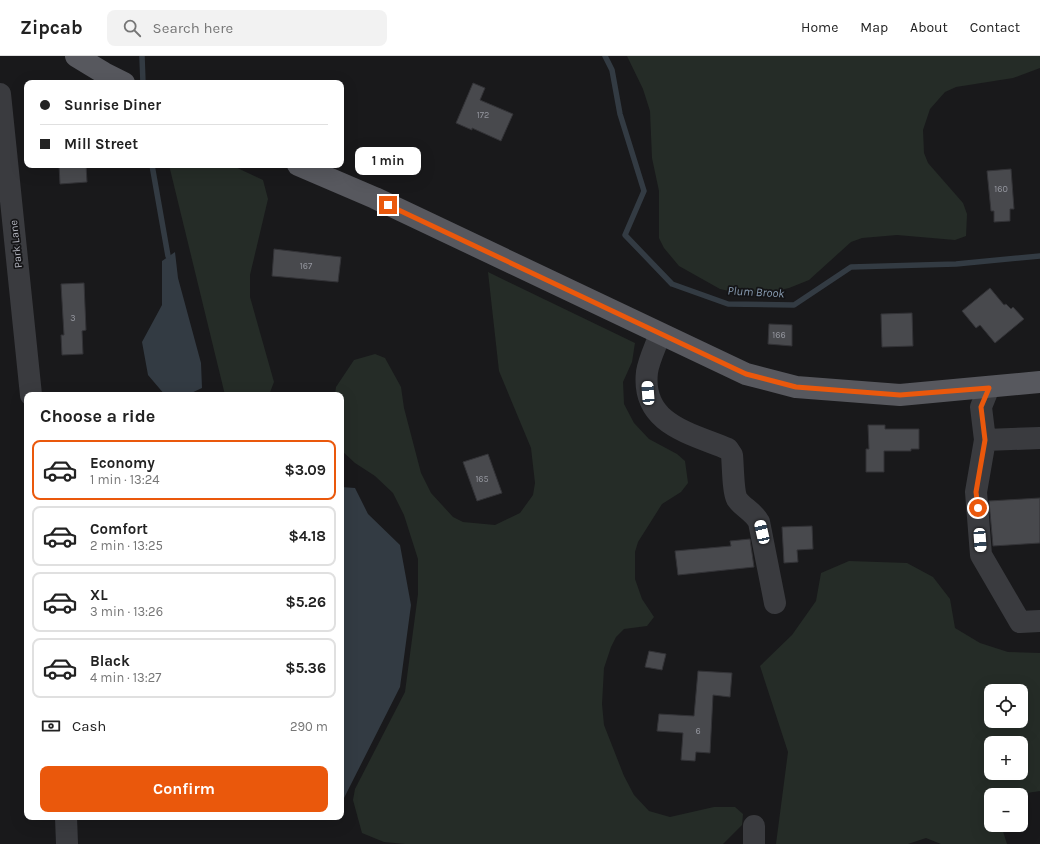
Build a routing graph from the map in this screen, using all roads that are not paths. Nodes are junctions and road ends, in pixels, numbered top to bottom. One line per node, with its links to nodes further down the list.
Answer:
1 (76, 56): 2 (main road)
2 (118, 80)
3 (0, 94): 9 (street, Park Lane)
4 (305, 168): 5 (main road)
5 (660, 334): 8 (main road); 12 (street)
6 (1040, 371): 8 (main road)
7 (1040, 382): 8 (main road)
8 (989, 388): 11 (street)
9 (31, 392)
10 (1040, 438): 11 (street)
11 (985, 440): 13 (street)
12 (775, 603)
13 (1040, 621)
14 (66, 820): 15 (street)
15 (68, 844)

